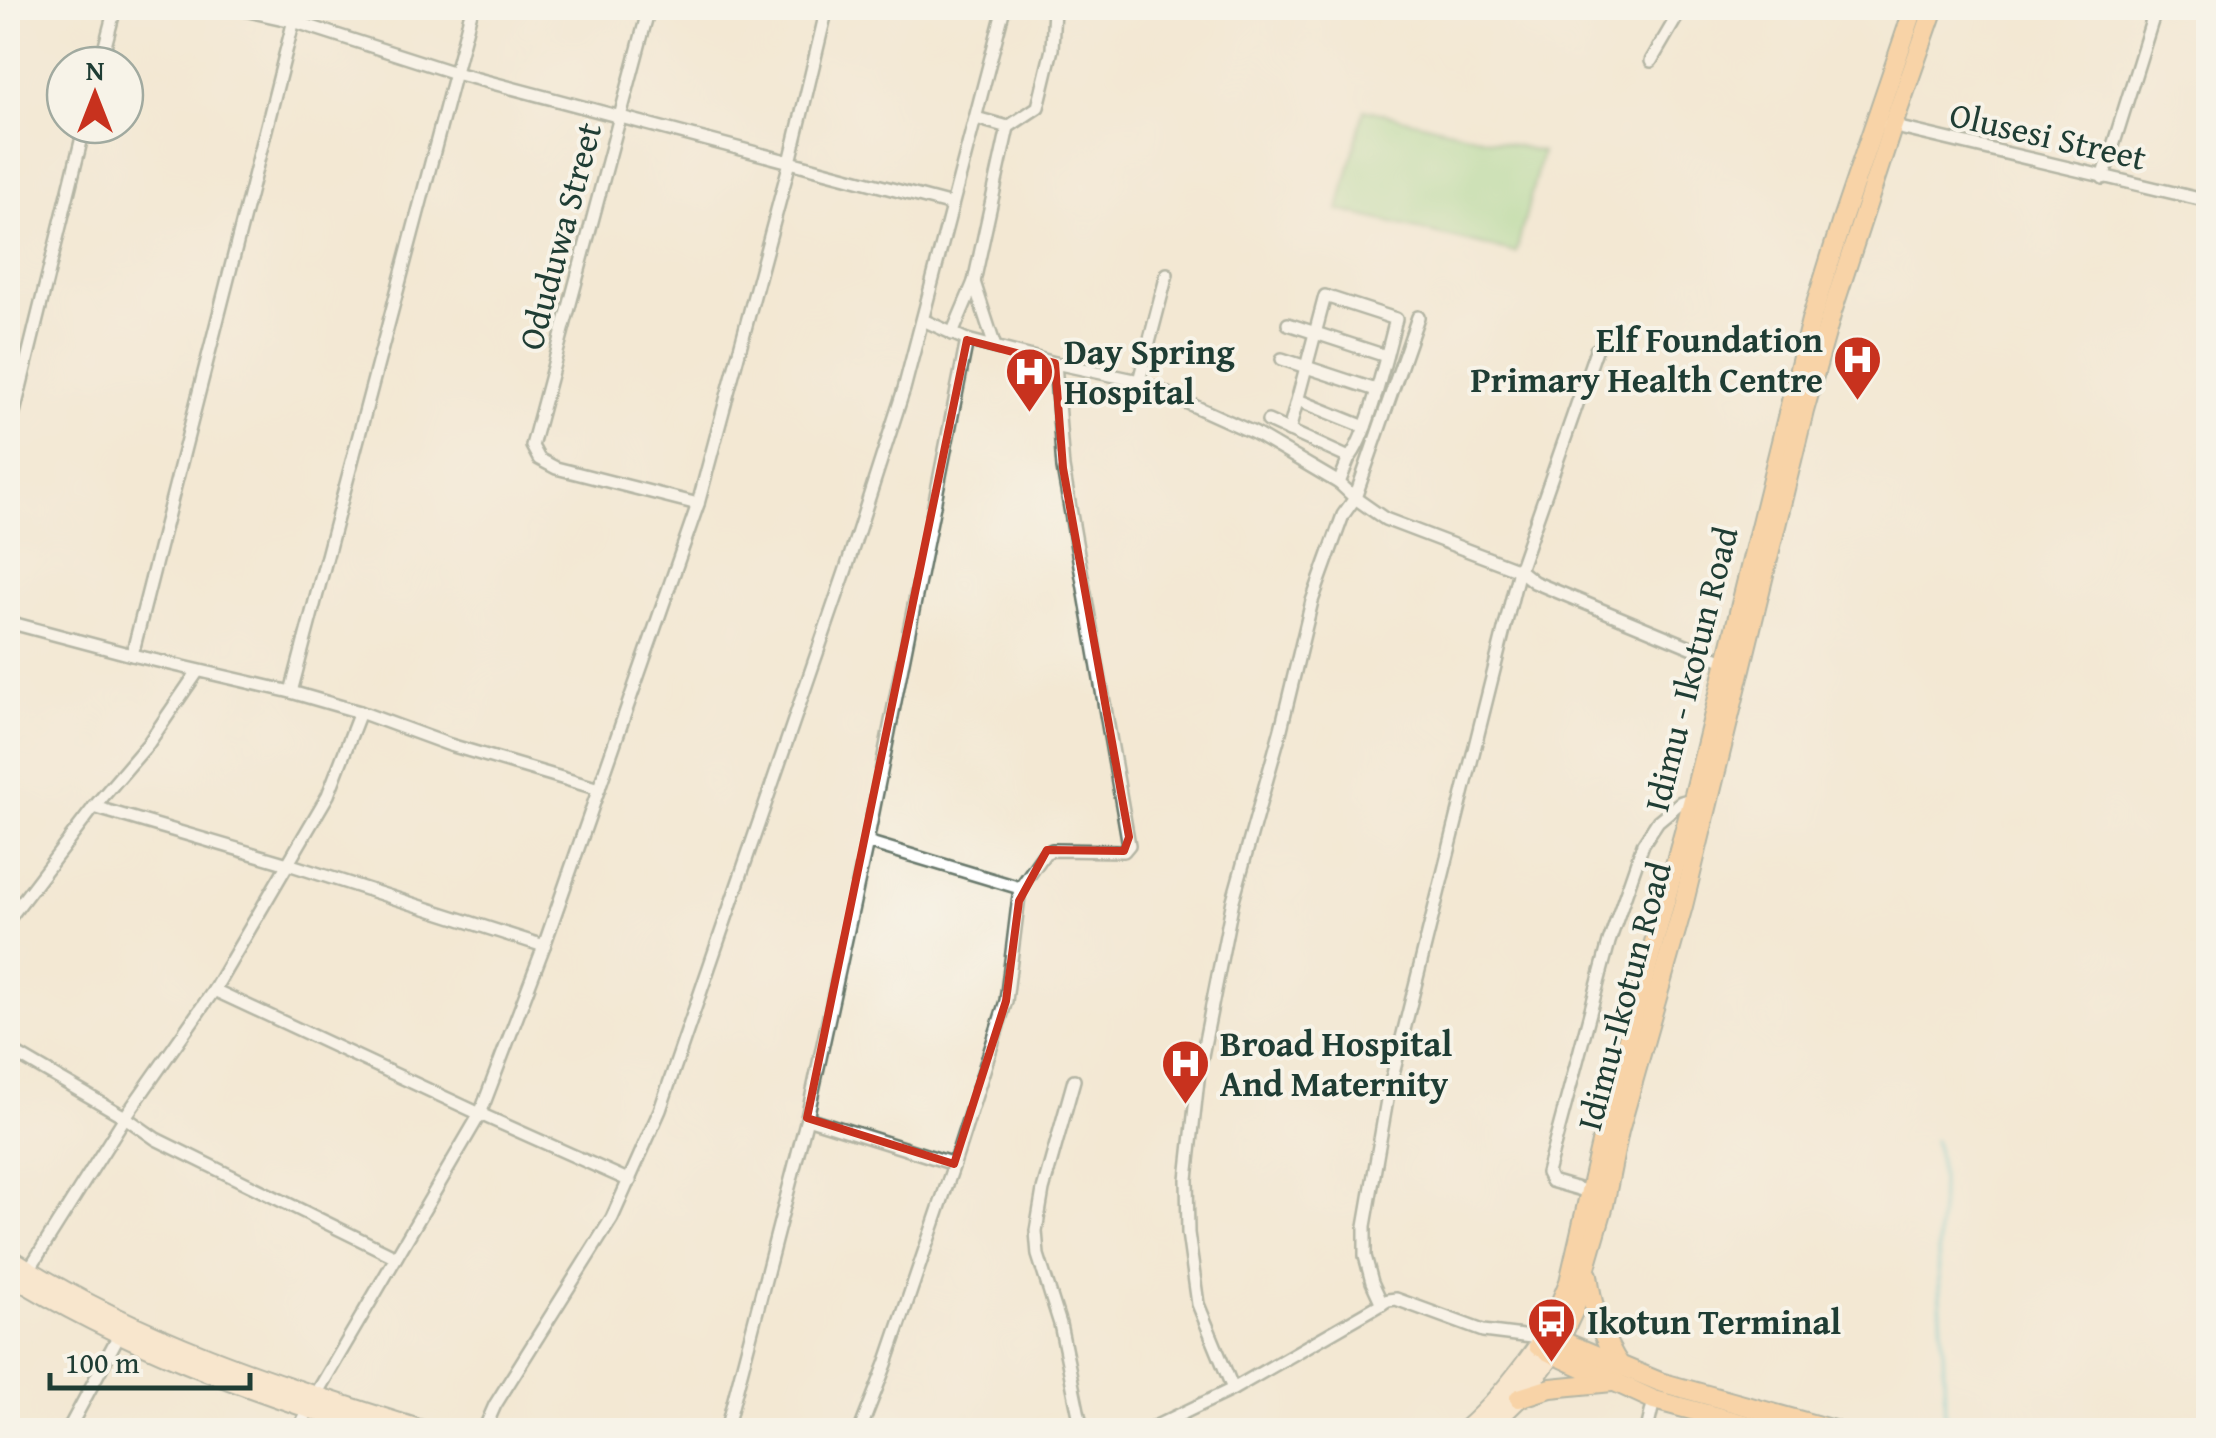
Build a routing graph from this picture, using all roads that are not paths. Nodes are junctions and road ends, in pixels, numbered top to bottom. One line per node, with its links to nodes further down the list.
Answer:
1 (114, 8): 14 (street)
2 (235, 8): 13 (street)
3 (296, 8): 13 (street)
4 (472, 8): 16 (street)
5 (648, 8): 17 (street, Oduduwa Street)
6 (828, 8): 22 (street)
7 (1004, 8): 18 (street)
8 (1054, 8): 20 (street)
9 (1682, 8): 15 (street)
10 (1914, 8): 19 (main road)
11 (1934, 8): 19 (main road, Idimu-Ikotun Road)
12 (2156, 8): 23 (street)
13 (293, 21): 16 (street); 54 (street)
14 (105, 45)
15 (1651, 60)
16 (455, 73): 17 (street); 57 (street)
17 (622, 116): 22 (street); 50 (street, Oduduwa Street)
18 (976, 118): 20 (street); 25 (street)
19 (1884, 124): 23 (street, Olusesi Street); 53 (main road, Idimu-Ikotun Road)
20 (1008, 127): 27 (street)
21 (80, 145): 46 (street)
22 (790, 162): 25 (street); 50 (street)
23 (2103, 178): 24 (street, Olusesi Street)
24 (2208, 201)
25 (952, 205): 29 (street)
26 (1167, 274): 40 (street)
27 (974, 282): 31 (street); 34 (street)
28 (1418, 318): 49 (street)
29 (923, 320): 31 (street); 74 (street)
30 (1288, 324): 32 (street)
31 (952, 334): 33 (street)
32 (1315, 334): 36 (street); 36 (street); 39 (street)
33 (967, 340): 34 (street); 62 (street)
34 (995, 347): 38 (street)
35 (1596, 350): 51 (street)
36 (1386, 356): 41 (street)
37 (1282, 359): 39 (street)
38 (1055, 363): 40 (street); 64 (street)
39 (1306, 368): 41 (street); 42 (street)
40 (1140, 381): 48 (street)
41 (1376, 390): 44 (street)
42 (1298, 400): 44 (street); 45 (street)
43 (1268, 421): 45 (street)
44 (1365, 427): 47 (street)
45 (1290, 431): 47 (street)
46 (8, 437)
47 (1349, 458): 48 (street)
48 (1339, 483): 49 (street)
49 (1354, 498): 51 (street); 86 (street)
50 (698, 504): 59 (street)
51 (1519, 570): 55 (street); 81 (street)
52 (8, 622): 54 (street)
53 (1744, 622): 55 (main road, Idimu - Ikotun Road); 78 (main road, Idimu-Ikotun Road)
54 (132, 655): 56 (street)
55 (1727, 662): 60 (main road, Idimu - Ikotun Road)
56 (198, 671): 57 (street); 61 (street)
57 (291, 692): 58 (street)
58 (360, 712): 59 (street); 63 (street)
59 (600, 789): 66 (street)
60 (1693, 799): 75 (main road, Idimu - Ikotun Road); 75 (street)
61 (94, 807): 63 (street); 65 (street)
62 (867, 842): 64 (street); 72 (street)
63 (288, 864): 66 (street); 67 (street)
64 (1020, 888): 73 (street)
65 (8, 920)
66 (544, 946): 70 (street)
67 (214, 990): 70 (street); 71 (street)
68 (8, 1049): 71 (street)
69 (1074, 1080): 97 (street)
70 (480, 1114): 74 (street); 77 (street)
71 (125, 1117): 77 (street); 79 (street)
72 (807, 1118): 73 (street); 95 (street)
73 (954, 1164): 96 (street)
74 (630, 1181): 94 (street)
75 (1589, 1192): 83 (main road, Idimu - Ikotun Road)
76 (8, 1257): 79 (main road)
77 (396, 1257): 89 (street)
78 (1586, 1268): 83 (main road, Idimu-Ikotun Road); 85 (main road)
79 (28, 1270): 84 (main road)
80 (8, 1274): 82 (main road)
81 (1382, 1304): 83 (street); 86 (street)
82 (120, 1334): 84 (main road); 90 (street)
83 (1546, 1342): 85 (main road); 87 (main road); 99 (main road)
84 (178, 1352): 89 (main road)
85 (1618, 1375): 87 (main road); 88 (main road); 103 (main road)
86 (1234, 1389): 98 (street)
87 (1519, 1398): 100 (main road)
88 (1654, 1400): 101 (street); 102 (main road)
89 (312, 1403): 91 (street); 92 (main road); 93 (main road)
90 (68, 1430)
91 (298, 1430)
92 (376, 1430)
93 (422, 1430)
94 (484, 1430)
95 (726, 1430)
96 (860, 1430)
97 (1082, 1430)
98 (1148, 1430)
99 (1464, 1430)
100 (1486, 1430)
101 (1647, 1430)
102 (1766, 1430)
103 (1834, 1430)

